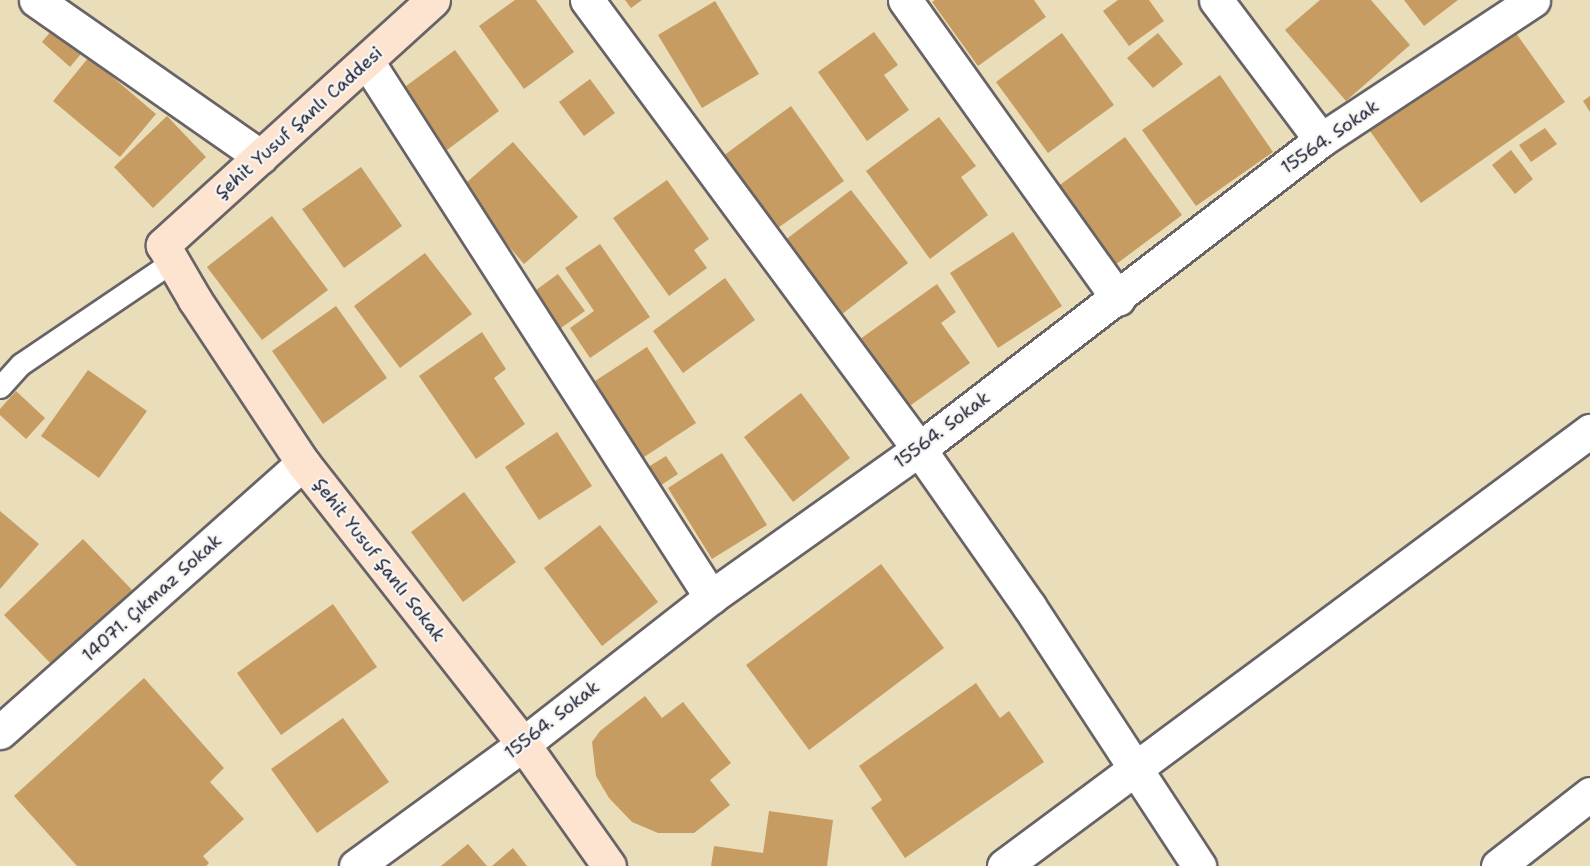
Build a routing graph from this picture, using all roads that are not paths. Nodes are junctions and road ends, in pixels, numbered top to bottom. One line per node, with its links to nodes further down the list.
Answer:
1 (36, 0): 9 (street)
2 (433, 0): 7 (street, Şehit Yusuf Şanlı Caddesi)
3 (587, 0): 14 (street)
4 (905, 0): 11 (street)
5 (1216, 0): 8 (street)
6 (1533, 0): 8 (street, 15564. Sokak)
7 (368, 63): 9 (street, Şehit Yusuf Şanlı Caddesi); 16 (street)
8 (1321, 140): 11 (street, 15564. Sokak)
9 (261, 157): 10 (street, Şehit Yusuf Şanlı Caddesi)
10 (168, 253): 12 (lane); 15 (street, Şehit Yusuf Şanlı Sokak)
11 (1118, 299): 14 (street, 15564. Sokak)
12 (0, 387)
13 (1590, 430): 19 (street)
14 (919, 449): 16 (street, 15564. Sokak); 19 (street)
15 (303, 463): 17 (street, 14071. Çıkmaz Sokak); 18 (street, Şehit Yusuf Şanlı Sokak)
16 (711, 597): 18 (street, 15564. Sokak)
17 (0, 732)
18 (523, 744): 21 (street, 15564. Sokak); 22 (street, Şehit Yusuf Şanlı Sokak)
19 (1134, 770): 23 (street); 24 (street)
20 (1590, 794): 25 (street)
21 (356, 866)
22 (609, 866)
23 (1004, 866)
24 (1199, 866)
25 (1498, 866)

